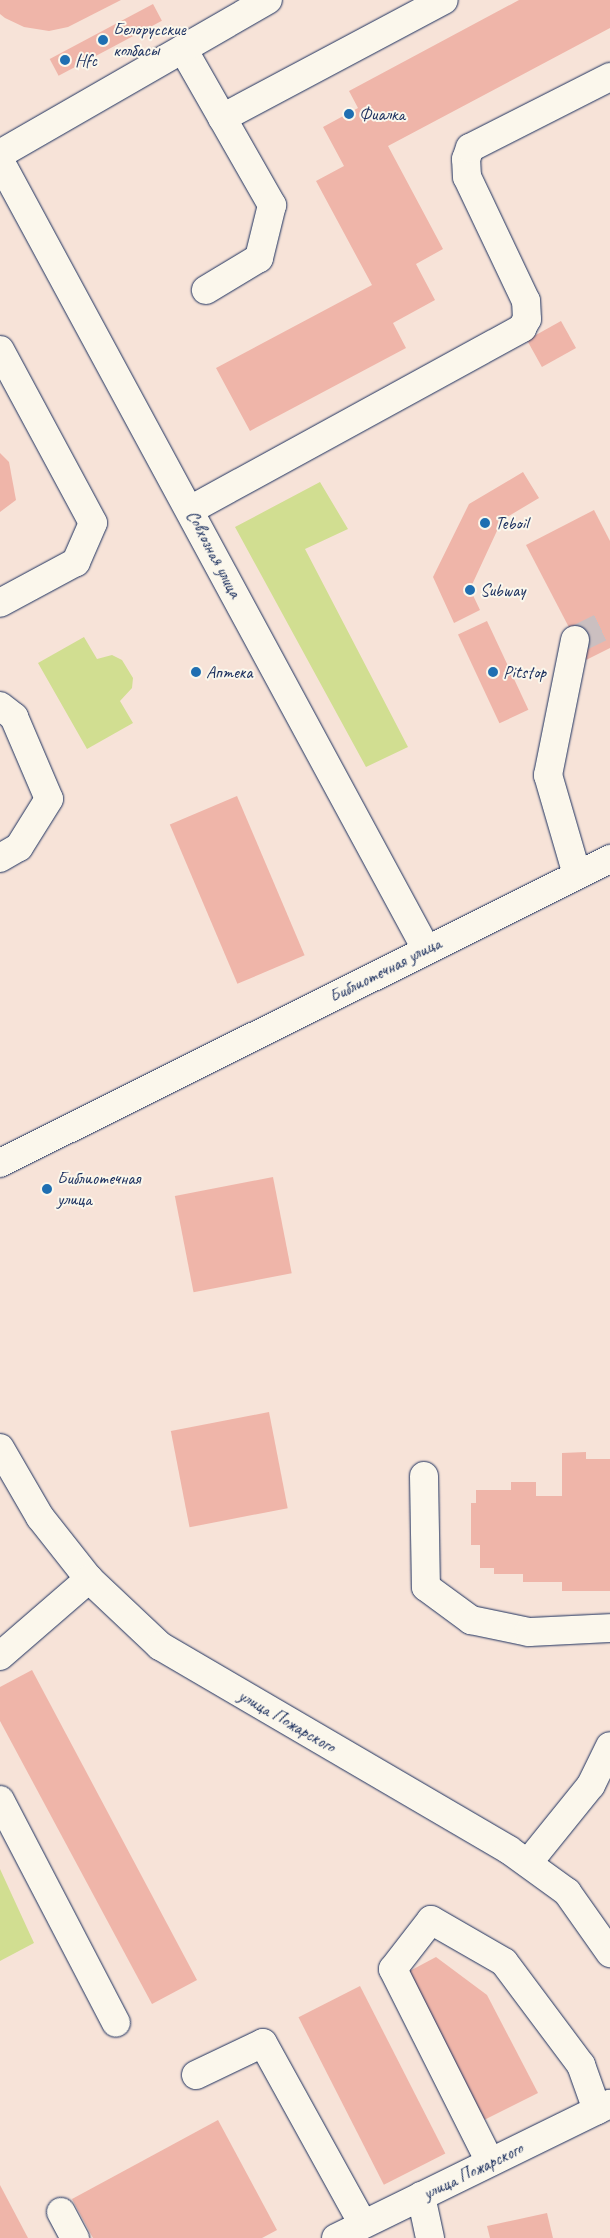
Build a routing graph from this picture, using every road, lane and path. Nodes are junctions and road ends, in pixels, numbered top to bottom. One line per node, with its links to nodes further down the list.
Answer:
1 (268, 0): 3 (street)
2 (444, 0): 5 (street)
3 (183, 49): 5 (street); 6 (street)
4 (610, 78): 10 (street)
5 (222, 118): 8 (street)
6 (0, 154)
7 (0, 160): 10 (street, Совхозная улица)
8 (206, 290)
9 (0, 350): 11 (street)
10 (190, 510): 17 (street, Совхозная улица)
11 (0, 603)
12 (575, 640): 16 (street)
13 (0, 706): 14 (street)
14 (0, 858)
15 (610, 860): 16 (street, Библиотечная улица)
16 (577, 875): 17 (street, Библиотечная улица)
17 (426, 948): 18 (street, Библиотечная улица)
18 (0, 1163)
19 (0, 1448): 21 (street, улица Пожарского)
20 (424, 1476): 22 (street)
21 (90, 1579): 23 (street); 26 (street, улица Пожарского)
22 (610, 1628)
23 (0, 1656)
24 (610, 1746): 26 (street)
25 (0, 1800): 28 (street)
26 (528, 1864): 27 (street, улица Пожарского)
27 (610, 1953)
28 (116, 2023)
29 (196, 2075): 34 (street)
30 (604, 2107): 31 (street, улица Пожарского); 31 (street)
31 (490, 2162): 32 (street, улица Пожарского)
32 (421, 2196): 34 (street, улица Пожарского); 37 (street)
33 (61, 2212): 35 (street)
34 (363, 2224): 36 (street, улица Пожарского)
35 (75, 2238)
36 (336, 2238)
37 (430, 2238)

